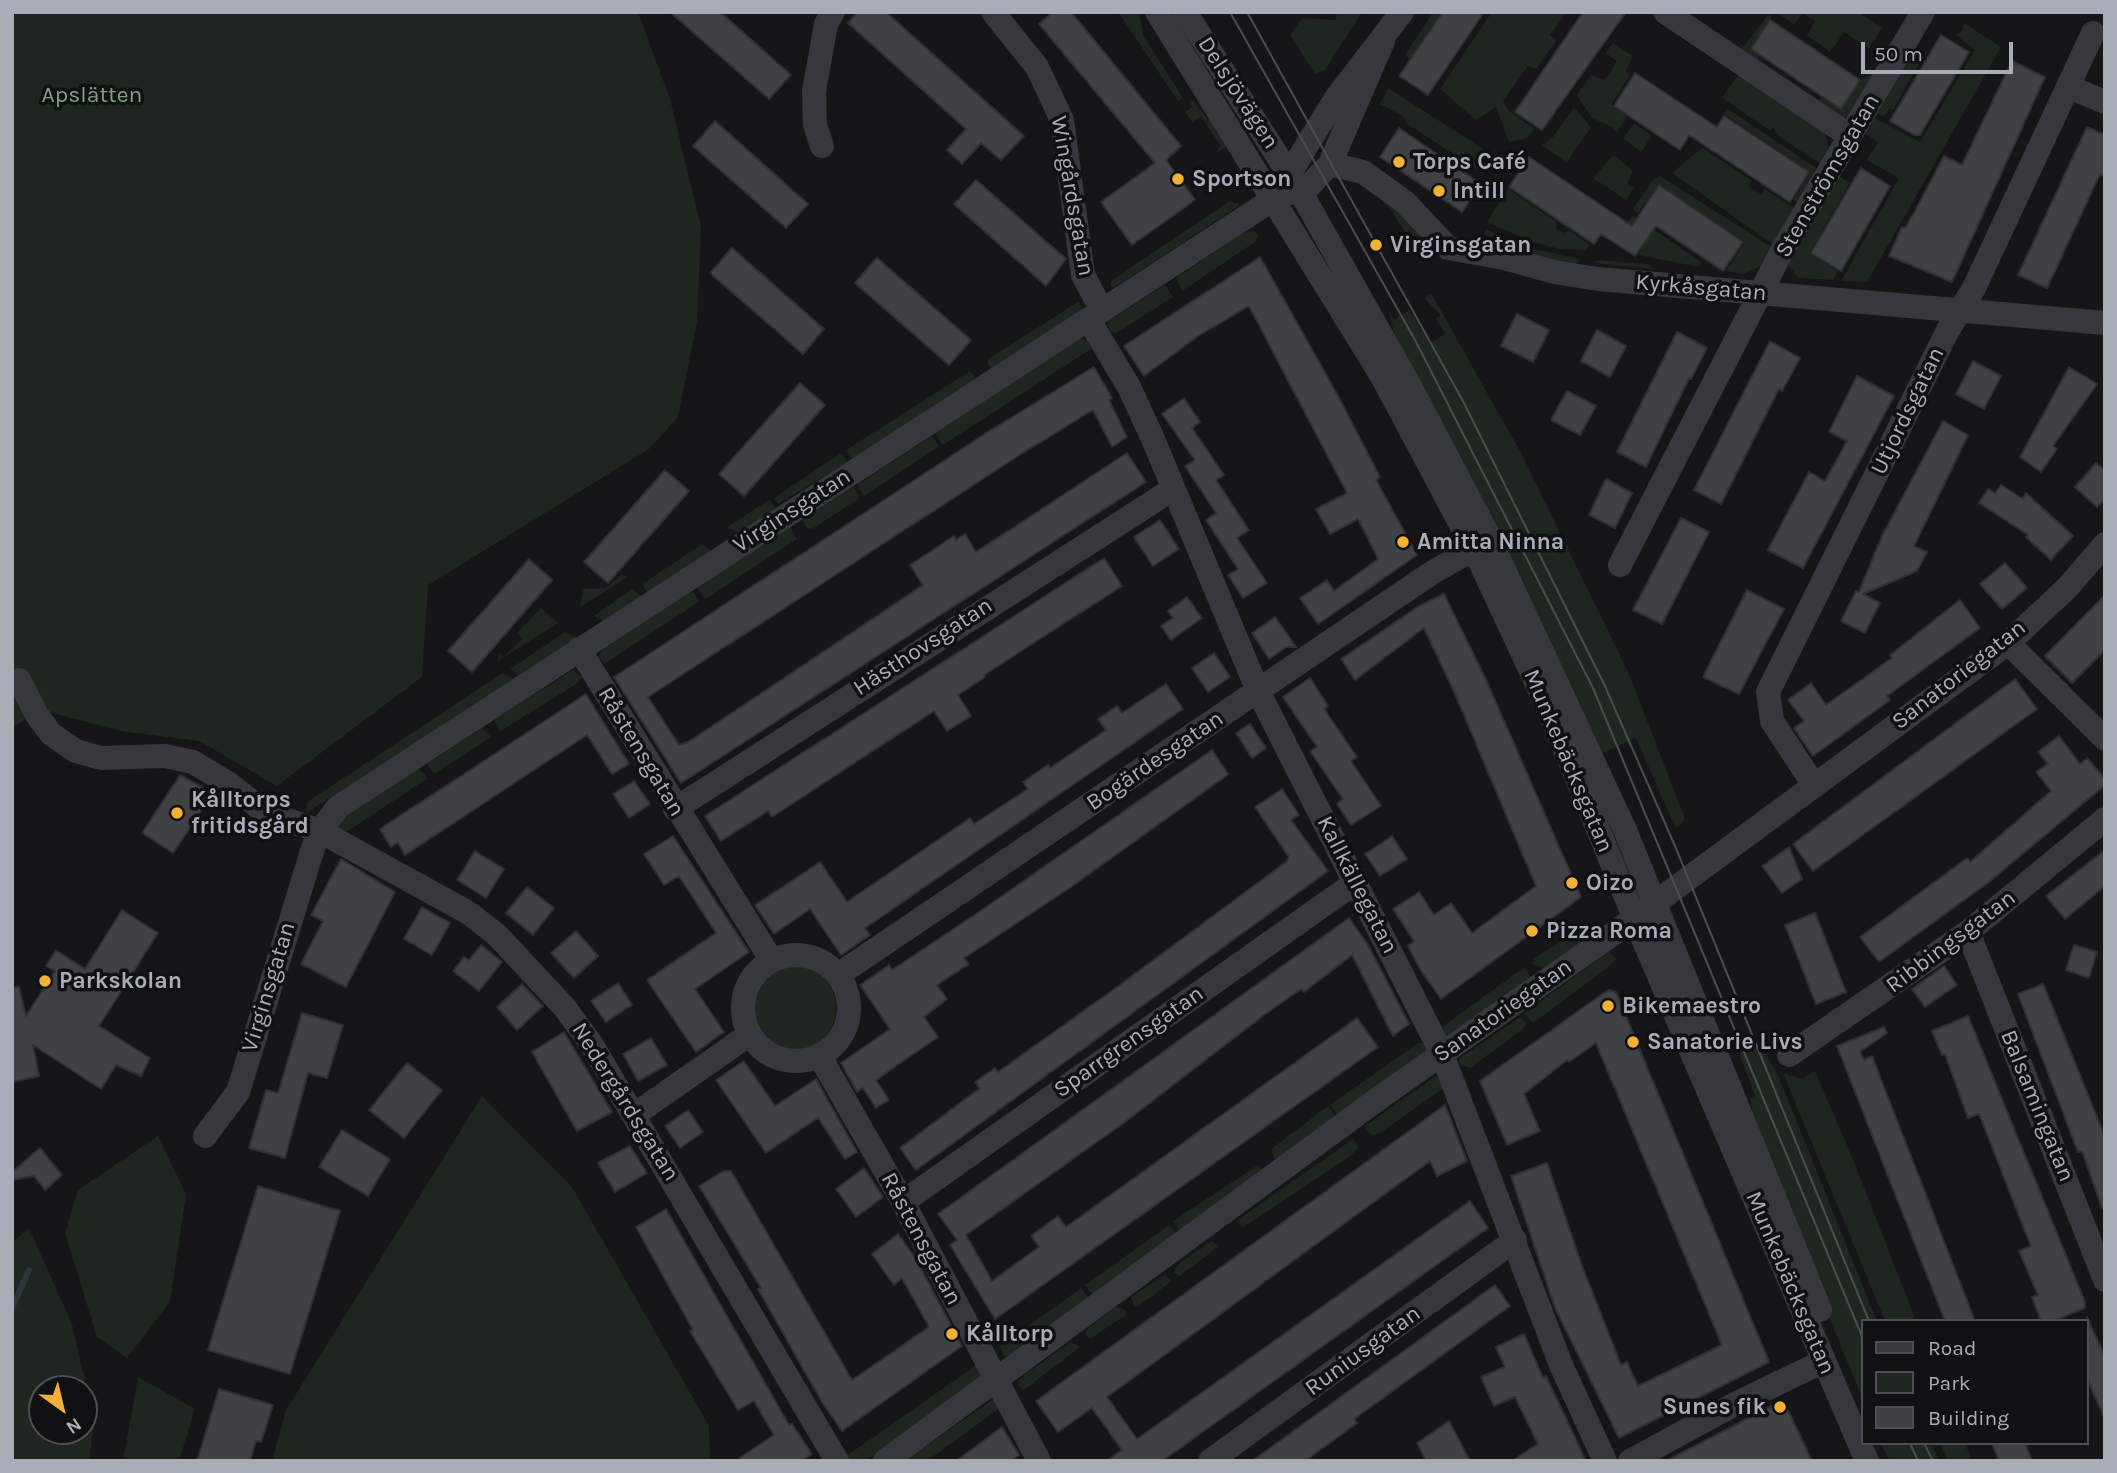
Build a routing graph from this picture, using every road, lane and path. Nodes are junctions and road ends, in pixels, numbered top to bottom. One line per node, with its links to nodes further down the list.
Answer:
1 (833, 12): 13 (street)
2 (993, 12): 21 (street, Wingårdsgatan)
3 (1157, 12): 18 (street, Delsjövägen)
4 (1185, 12): 15 (street, Delsjövägen)
5 (1402, 12): 9 (street)
6 (1665, 12): 12 (street)
7 (1923, 12): 12 (street, Stenströmsgatan)
8 (2094, 33): 10 (street, Utjordsgatan)
9 (1383, 41): 14 (street); 16 (street)
10 (2069, 87): 11 (street); 20 (street, Utjordsgatan)
11 (2105, 102)
12 (1850, 136): 19 (street, Stenströmsgatan)
13 (822, 146)
14 (1306, 148): 15 (street); 17 (street)
15 (1275, 149): 17 (street, Delsjövägen)
16 (1330, 164): 17 (street); 19 (street, Kyrkåsgatan)
17 (1295, 182): 18 (street, Virginsgatan); 37 (street, Munkebäcksgatan)
18 (1272, 200): 21 (street, Virginsgatan); 25 (street, Munkebäcksgatan)
19 (1761, 292): 20 (street, Kyrkåsgatan); 26 (street, Stenströmsgatan)
20 (1961, 310): 22 (street, Kyrkåsgatan); 32 (street, Utjordsgatan)
21 (1095, 316): 23 (street, Kallkällegatan); 28 (street, Virginsgatan)
22 (2105, 323)
23 (1173, 489): 30 (street, Kallkällegatan); 33 (street, Hästhovsgatan)
24 (2105, 544): 27 (street, Sanatoriegatan)
25 (1474, 549): 30 (street, Bogärdesgatan); 38 (street, Munkebäcksgatan)
26 (1620, 565)
27 (2008, 643): 31 (street); 32 (street, Sanatoriegatan)
28 (579, 649): 33 (street, Råstensgatan); 35 (street, Virginsgatan)
29 (19, 680): 35 (street)
30 (1258, 691): 36 (street, Kallkällegatan); 41 (street, Bogärdesgatan)
31 (2105, 739)
32 (1814, 785): 37 (street, Sanatoriegatan)
33 (675, 809): 40 (street, Råstensgatan)
34 (2105, 819): 39 (street, Ribbingsgatan)
35 (320, 831): 46 (street, Nedergårdsgatan); 47 (street, Virginsgatan)
36 (1356, 882): 43 (street, Kallkällegatan); 48 (street, Sparrgrensgatan)
37 (1655, 901): 38 (street, Sanatoriegatan); 53 (street, Munkebäcksgatan)
38 (1634, 918): 43 (street, Sanatoriegatan); 51 (street, Munkebäcksgatan)
39 (1968, 932): 45 (street, Ribbingsgatan); 50 (street, Balsamingatan)
40 (772, 961): 41 (street); 42 (street)
41 (838, 975): 44 (street)
42 (750, 1034): 44 (street); 46 (street)
43 (1441, 1054): 49 (street, Kallkällegatan); 52 (street, Sanatoriegatan)
44 (819, 1055): 48 (street, Råstensgatan)
45 (1789, 1055)
46 (634, 1115): 54 (street, Nedergårdsgatan)
47 (205, 1136)
48 (903, 1202): 52 (street, Råstensgatan)
49 (1515, 1240): 57 (street, Runiusgatan); 58 (street, Kallkällegatan)
50 (2105, 1280)
51 (1824, 1361): 59 (street); 60 (street, Munkebäcksgatan)
52 (996, 1382): 55 (street, Sanatoriegatan); 56 (street, Råstensgatan)
53 (1862, 1413)
54 (836, 1461)
55 (885, 1461)
56 (1040, 1461)
57 (1210, 1461)
58 (1605, 1461)
59 (1630, 1461)
60 (1867, 1461)

